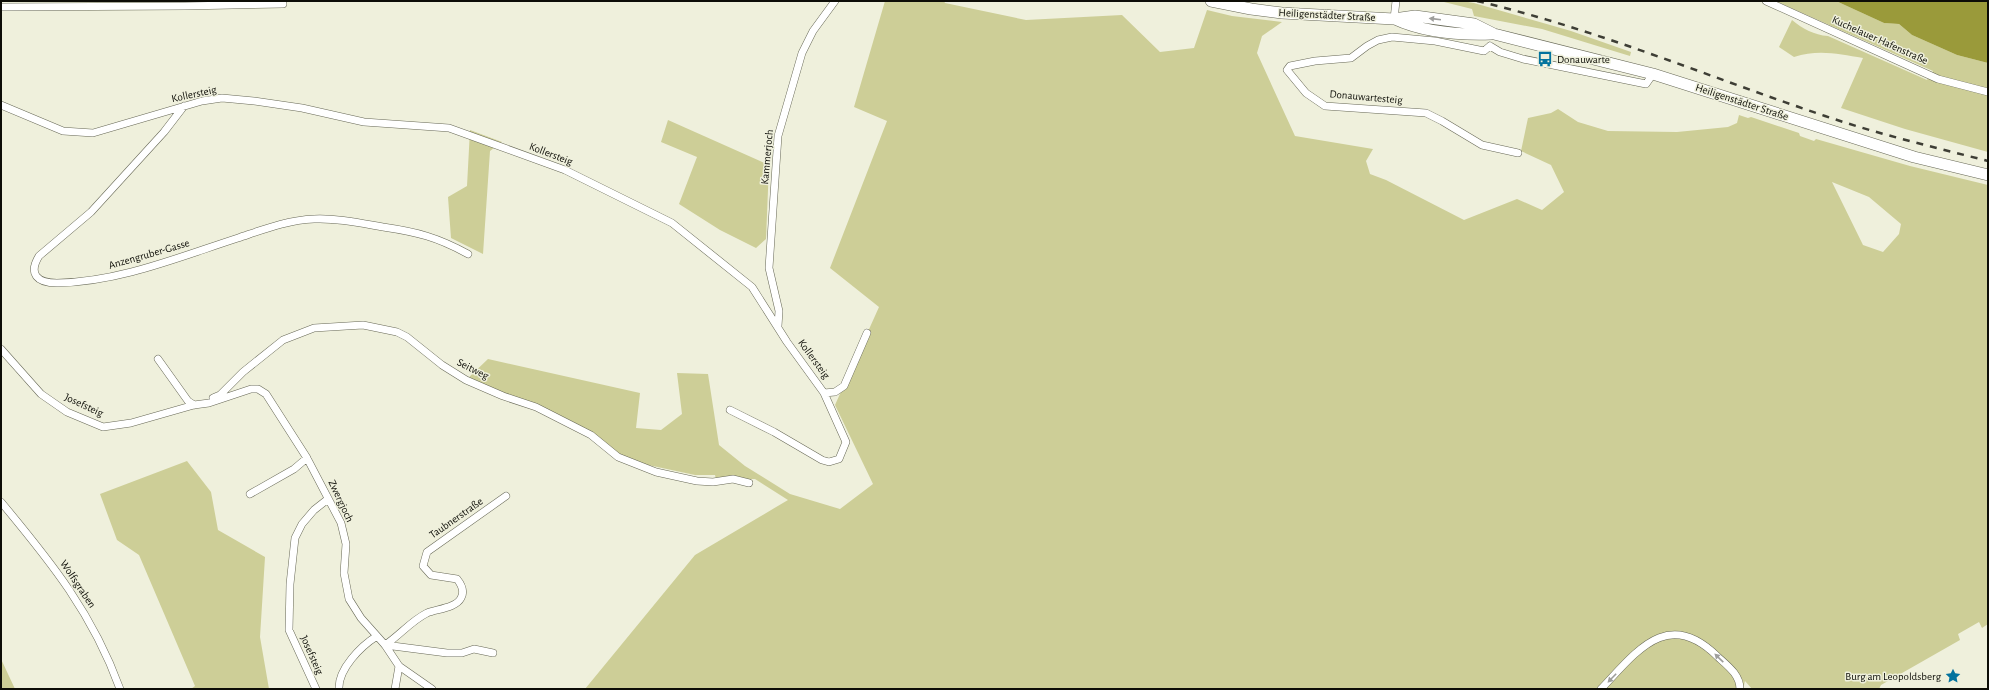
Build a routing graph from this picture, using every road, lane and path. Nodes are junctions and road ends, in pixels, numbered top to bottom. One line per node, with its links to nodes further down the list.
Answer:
1 (836, 1): 18 (street, Kammerjoch)
2 (1211, 1): 8 (main road, Heiligenstädter Straße)
3 (1396, 1): 8 (street)
4 (1766, 1): 12 (street, Kuchelauer Hafenstraße)
5 (185, 4): 6 (street); 7 (street)
6 (283, 4)
7 (1, 7)
8 (1394, 19): 9 (main road, Heiligenstädter Straße)
9 (1494, 34): 10 (street); 11 (main road, Heiligenstädter Straße)
10 (1490, 46): 11 (street); 15 (street, Donauwartesteig)
11 (1653, 74): 16 (main road, Heiligenstädter Straße)
12 (1988, 92)
13 (1, 105): 14 (street, Kollersteig)
14 (184, 106): 17 (street, Anzengruber-Gasse); 18 (street, Kollersteig)
15 (1518, 153)
16 (1988, 175)
17 (468, 254)
18 (778, 326): 22 (street, Kollersteig)
19 (867, 334): 22 (street)
20 (1, 349): 24 (street, Josefsteig)
21 (158, 359): 24 (street)
22 (824, 393): 25 (street, Kollersteig)
23 (202, 404): 24 (street, Josefsteig); 26 (street, Zwergjoch); 27 (street, Seitweg)
24 (194, 405)
25 (730, 410)
26 (307, 458): 28 (street); 30 (street, Zwergjoch)
27 (749, 483)
28 (250, 494)
29 (506, 496): 33 (street, Taubnerstraße)
30 (328, 499): 32 (street, Zwergjoch); 37 (street, Josefsteig)
31 (1, 502): 36 (street, Wolfsgraben)
32 (377, 636): 33 (street, Zwergjoch); 38 (street)
33 (386, 645): 34 (street); 35 (street, Zwergjoch)
34 (494, 653)
35 (399, 666): 39 (street); 40 (street, Zwergjoch)
36 (120, 689)
37 (316, 689)
38 (339, 689)
39 (395, 689)
40 (432, 689)
41 (1601, 689): 42 (street, one-way to 41)
42 (1740, 689)

